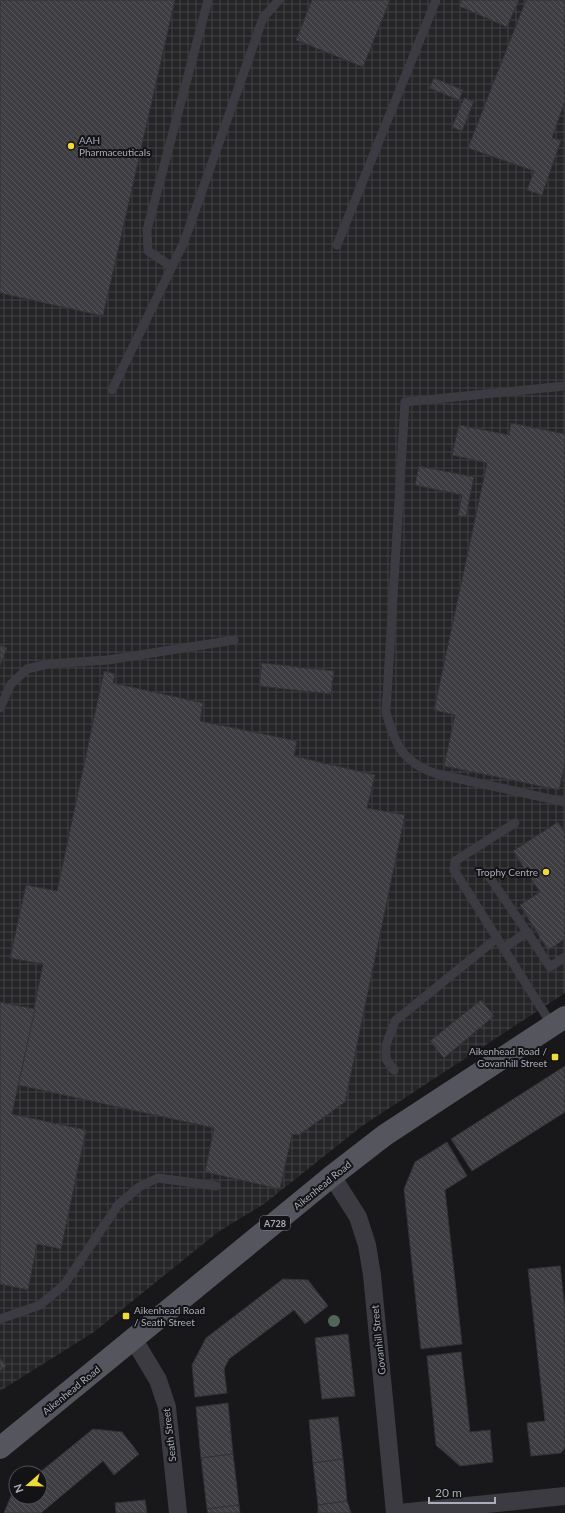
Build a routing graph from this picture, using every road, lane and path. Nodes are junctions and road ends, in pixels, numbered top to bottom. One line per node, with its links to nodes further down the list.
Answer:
1 (208, 0): 5 (lane)
2 (279, 0): 5 (lane)
3 (436, 0): 4 (lane)
4 (337, 245)
5 (172, 267): 7 (lane)
6 (565, 386): 10 (lane)
7 (112, 390)
8 (234, 640): 9 (lane)
9 (0, 708)
10 (565, 802)
11 (515, 823): 14 (lane)
12 (488, 875): 13 (lane)
13 (527, 932): 15 (lane); 16 (lane)
14 (497, 938): 15 (lane); 18 (lane)
15 (504, 948): 17 (lane)
16 (565, 957)
17 (558, 1021): 19 (main road, Aikenhead Road / A728)
18 (394, 1070)
19 (332, 1176): 22 (main road, Aikenhead Road / A728); 26 (street, Govanhill Street)
20 (216, 1186): 21 (lane)
21 (0, 1319)
22 (134, 1340): 23 (main road, Aikenhead Road / A728); 25 (street, Seath Street)
23 (0, 1448)
24 (565, 1496): 27 (street)
25 (178, 1513)
26 (395, 1513)
27 (399, 1513)

